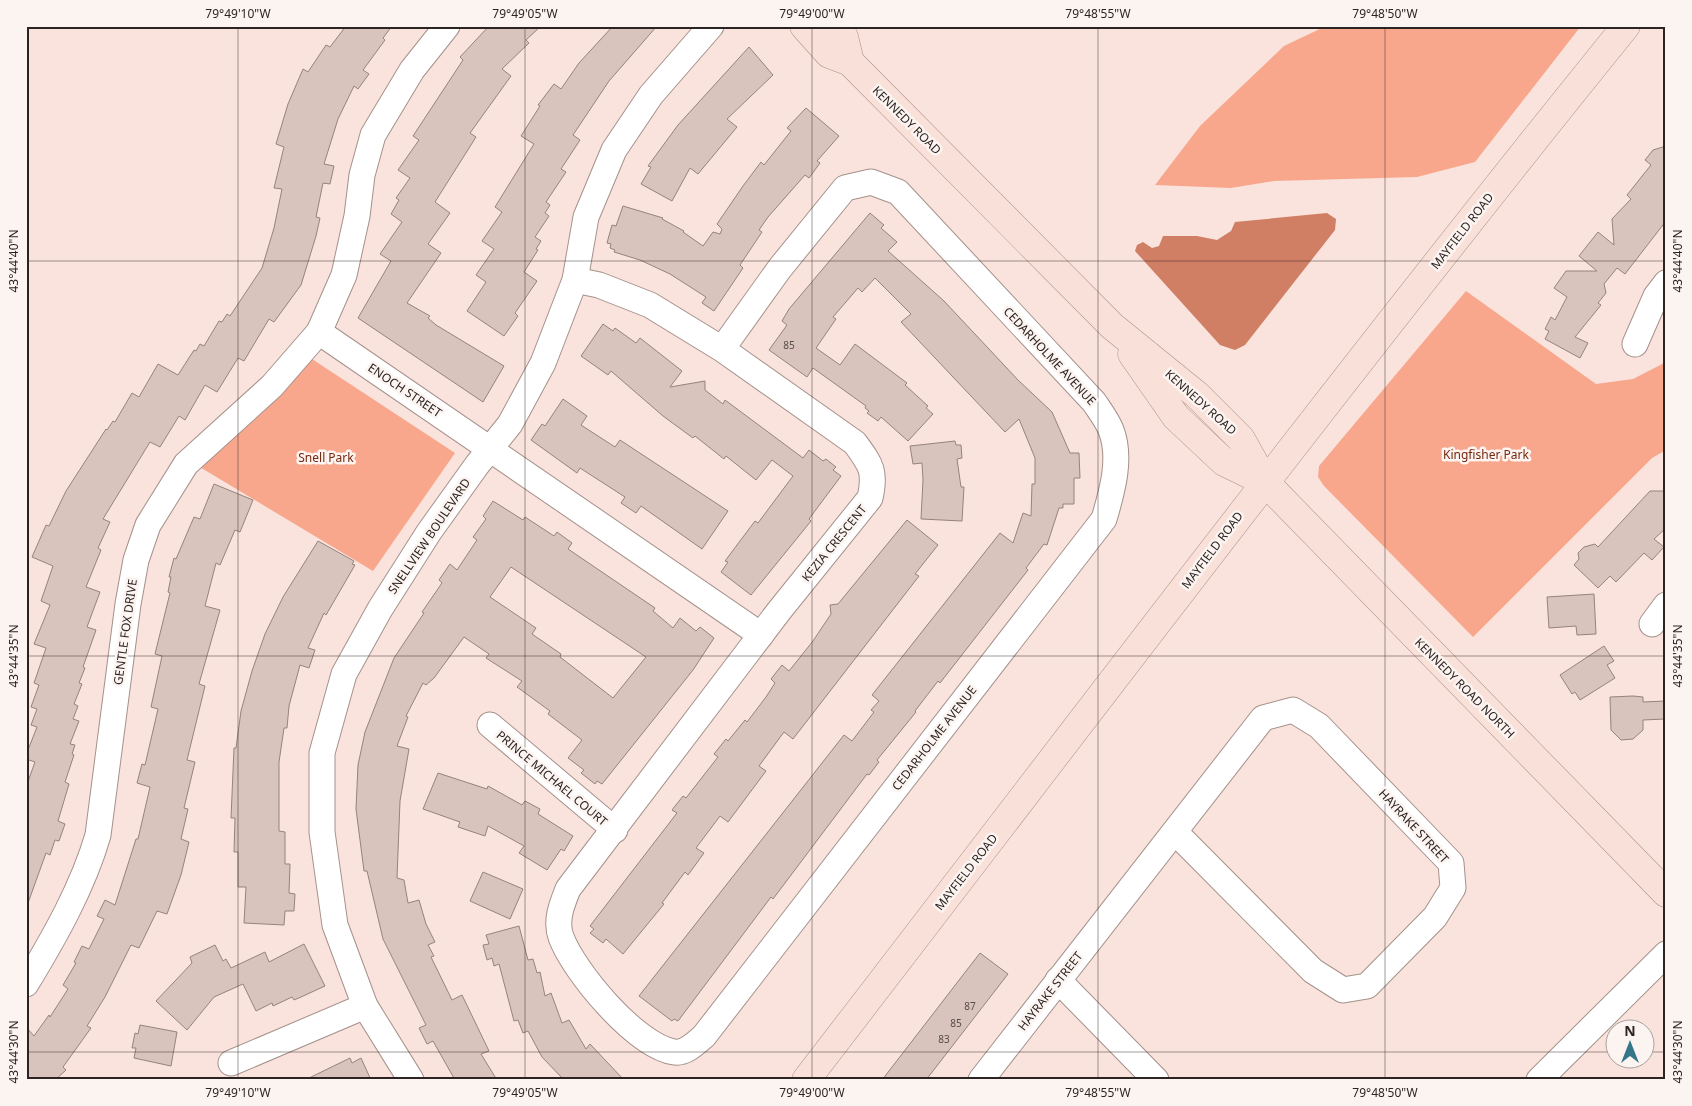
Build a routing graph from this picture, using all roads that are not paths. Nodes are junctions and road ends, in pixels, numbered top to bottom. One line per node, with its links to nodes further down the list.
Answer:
1 (711, 26): 7 (street, SNELLVIEW BOULEVARD)
2 (804, 26): 6 (main road, KENNEDY ROAD)
3 (833, 26): 6 (main road)
4 (1626, 26): 13 (main road, MAYFIELD ROAD)
5 (443, 28): 9 (street, GENTLE FOX DRIVE)
6 (850, 62): 13 (main road, KENNEDY ROAD)
7 (575, 280): 11 (street, KEZIA CRESCENT); 12 (street, SNELLVIEW BOULEVARD)
8 (1666, 284): 10 (street)
9 (320, 332): 12 (street, ENOCH STREET); 21 (street, GENTLE FOX DRIVE)
10 (1635, 344)
11 (722, 349): 14 (street, KEZIA CRESCENT); 16 (street, CEDARHOLME AVENUE)
12 (490, 448): 14 (street); 22 (street, SNELLVIEW BOULEVARD)
13 (1265, 482): 18 (main road, KENNEDY ROAD NORTH); 25 (main road, MAYFIELD ROAD)
14 (761, 635): 16 (street, CEDARHOLME AVENUE)
15 (490, 725): 16 (street, PRINCE MICHAEL COURT)
16 (615, 830)
17 (1174, 832): 17 (street, HAYRAKE STREET); 20 (street, HAYRAKE STREET)
18 (1666, 893)
19 (1666, 954): 28 (street)
20 (1058, 980): 26 (street, HAYRAKE STREET); 27 (street)
21 (26, 984)
22 (366, 1006): 23 (street); 24 (street, SNELLVIEW BOULEVARD)
23 (230, 1063)
24 (412, 1080)
25 (806, 1080)
26 (981, 1080)
27 (1156, 1080)
28 (1539, 1080)

